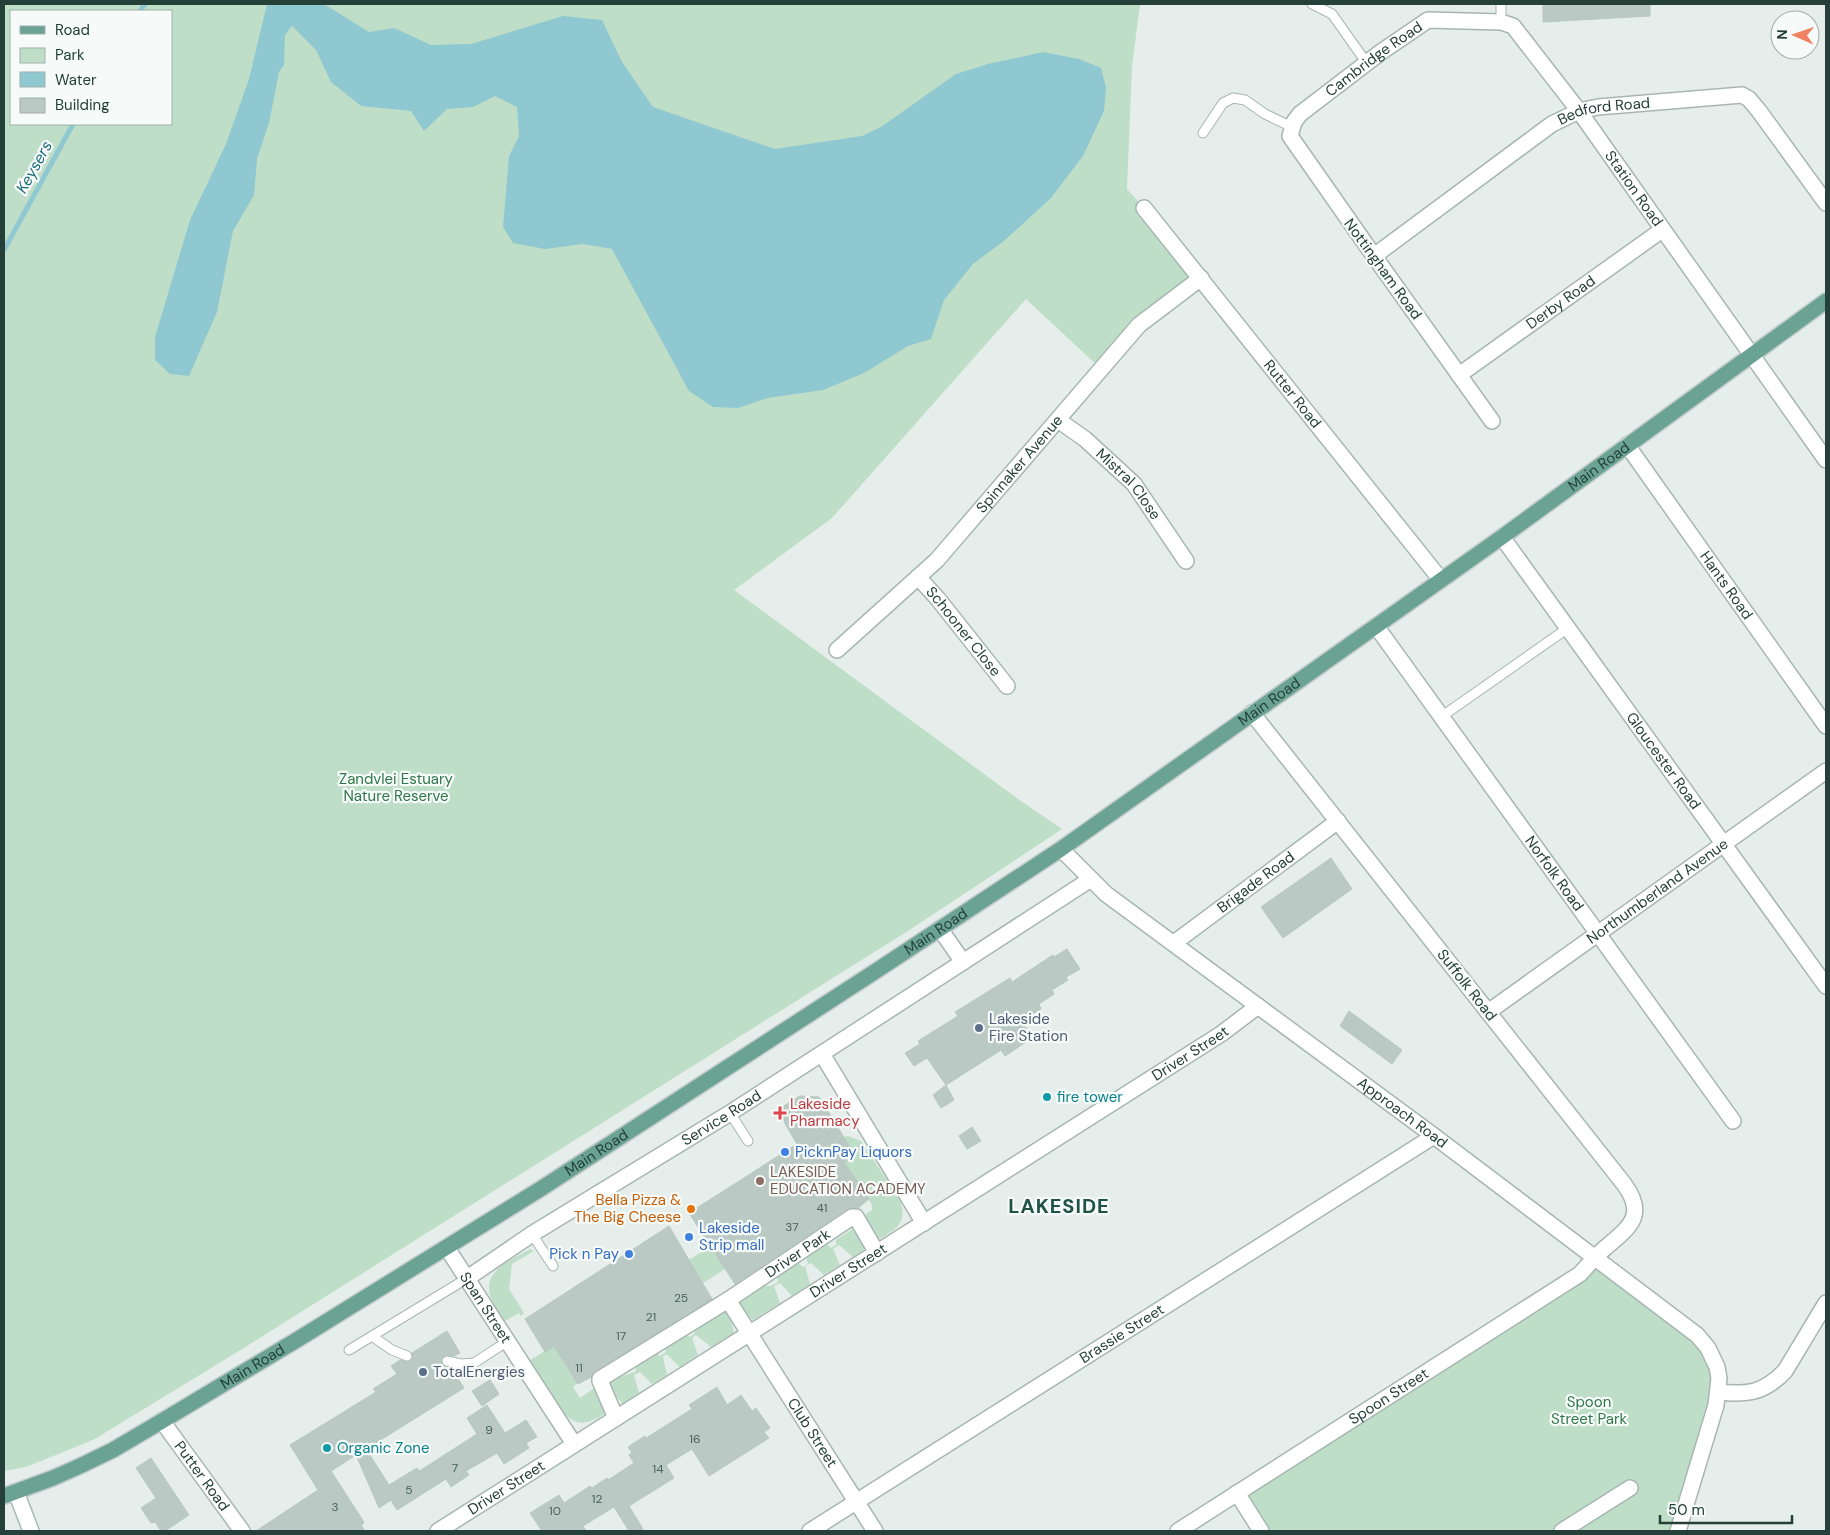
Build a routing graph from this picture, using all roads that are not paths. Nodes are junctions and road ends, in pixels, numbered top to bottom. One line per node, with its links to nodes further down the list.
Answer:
1 (1312, 4): 4 (lane)
2 (1500, 4): 3 (lane)
3 (1507, 24): 4 (street, Cambridge Road); 5 (street, Station Road)
4 (1366, 62): 6 (street, Cambridge Road)
5 (1579, 111): 8 (street, Bedford Road); 10 (street, Station Road); 11 (street, Bedford Road)
6 (1296, 120): 7 (lane); 11 (street, Nottingham Road)
7 (1203, 133)
8 (1826, 203)
9 (1144, 208): 12 (street, Rutter Road)
10 (1662, 230): 14 (street, Station Road); 15 (street, Derby Road)
11 (1374, 256): 15 (street, Nottingham Road)
12 (1202, 278): 16 (street, Spinnaker Avenue); 23 (street, Rutter Road)
13 (1826, 301): 14 (main road, Main Road)
14 (1751, 355): 18 (main road, Main Road); 19 (street, Station Road)
15 (1459, 375): 17 (street, Nottingham Road)
16 (1058, 420): 21 (street, Mistral Close); 22 (street, Spinnaker Avenue)
17 (1492, 421)
18 (1627, 445): 20 (main road, Main Road); 30 (street, Hants Road)
19 (1826, 460)
20 (1502, 536): 23 (main road, Main Road); 25 (street, Gloucester Road)
21 (1186, 561)
22 (918, 577): 26 (street, Spinnaker Avenue); 27 (street, Schooner Close)
23 (1441, 580): 24 (main road, Main Road)
24 (1376, 626): 28 (main road, Main Road); 29 (street, Norfolk Road)
25 (1568, 628): 29 (lane); 33 (street, Gloucester Road)
26 (837, 650)
27 (1007, 686)
28 (1252, 713): 32 (street, Suffolk Road); 34 (main road, Main Road)
29 (1442, 717): 37 (street, Norfolk Road)
30 (1826, 726)
31 (1826, 770): 33 (street, Northumberland Avenue)
32 (1338, 821): 38 (street, Brigade Road); 42 (street, Suffolk Road)
33 (1723, 845): 37 (street, Northumberland Avenue); 40 (street, Gloucester Road)
34 (1061, 849): 35 (street, Approach Road); 36 (main road, Main Road)
35 (1091, 879): 38 (street, Approach Road); 39 (street, Service Road)
36 (940, 929): 39 (street); 50 (main road, Main Road)
37 (1598, 935): 42 (street, Northumberland Avenue); 45 (street, Norfolk Road)
38 (1174, 943): 41 (street, Approach Road)
39 (963, 962): 43 (street, Service Road)
40 (1826, 986)
41 (1258, 1006): 46 (street, Approach Road); 48 (street, Driver Street)
42 (1488, 1012): 52 (street, Suffolk Road)
43 (822, 1054): 44 (street, Service Road); 48 (street)
44 (730, 1113): 47 (lane); 49 (street, Service Road)
45 (1733, 1121)
46 (1434, 1136): 52 (street, Approach Road); 70 (street, Brassie Street)
47 (748, 1141)
48 (924, 1222): 51 (street, Driver Street)
49 (532, 1234): 53 (lane); 54 (street, Service Road)
50 (447, 1248): 54 (street, Span Street); 65 (main road, Main Road)
51 (877, 1253): 56 (street, Driver Park); 57 (street, Driver Street)
52 (1596, 1257): 63 (street, Approach Road); 69 (street, Spoon Street)
53 (553, 1266)
54 (466, 1279): 58 (lane, Service Road); 59 (street, Span Street)
55 (1826, 1304): 63 (street)
56 (731, 1306): 57 (street, Club Street); 64 (street, Driver Park)
57 (749, 1334): 64 (street, Driver Street); 70 (street, Club Street)
58 (372, 1336): 60 (lane, Service Road); 61 (lane)
59 (508, 1340): 62 (lane); 66 (street, Span Street)
60 (349, 1350)
61 (407, 1356)
62 (447, 1361)
63 (1718, 1392): 79 (street, Approach Road)
64 (616, 1418): 66 (street, Driver Street)
65 (162, 1421): 68 (main road, Main Road); 72 (street, Putter Road)
66 (574, 1444): 73 (street, Driver Street)
67 (1630, 1488): 78 (street)
68 (10, 1494): 71 (street)
69 (1237, 1494): 76 (street, Spoon Street); 77 (street)
70 (856, 1502): 74 (street, Brassie Street); 75 (street, Club Street)
71 (30, 1531)
72 (242, 1531)
73 (438, 1531)
74 (810, 1531)
75 (875, 1531)
76 (1178, 1531)
77 (1261, 1531)
78 (1562, 1531)
79 (1678, 1531)

